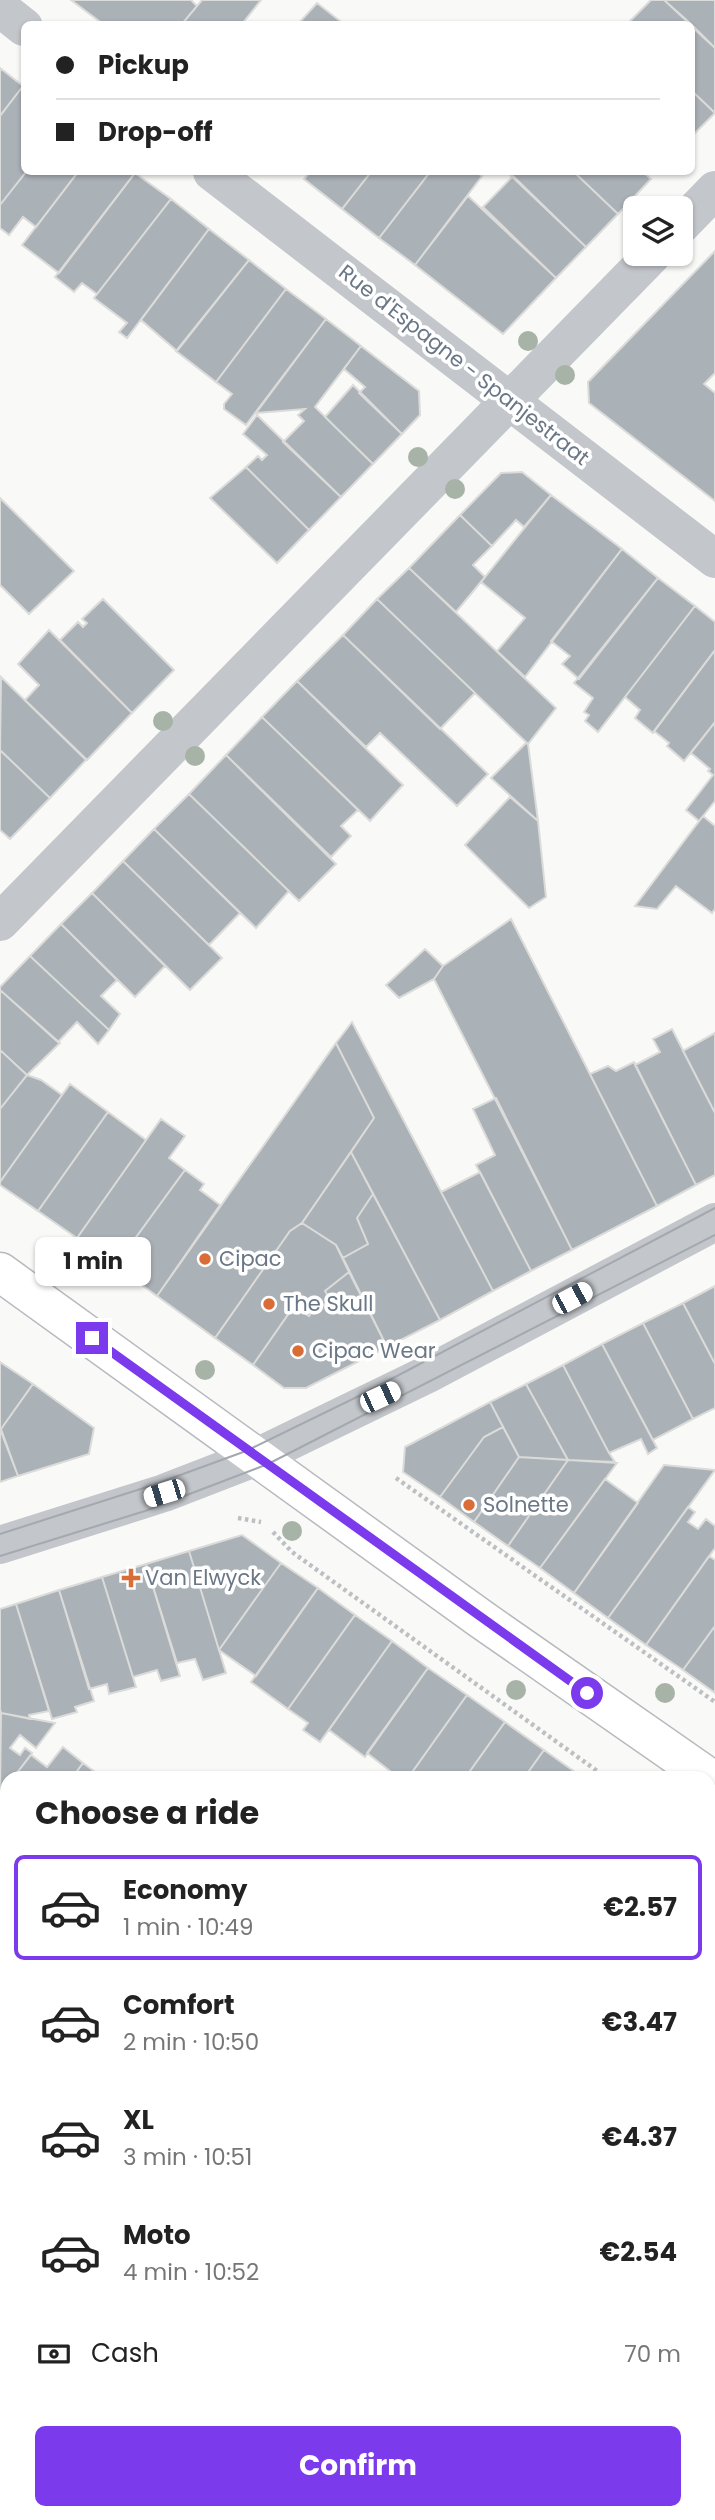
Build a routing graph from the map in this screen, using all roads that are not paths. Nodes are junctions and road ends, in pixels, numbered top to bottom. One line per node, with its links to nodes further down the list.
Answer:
1 (0, 8): 2 (street)
2 (21, 25)
3 (216, 175): 7 (street, Rue d'Espagne - Spanjestraat)
4 (715, 190): 5 (street)
5 (693, 213)
6 (641, 266): 7 (street)
7 (510, 400): 8 (street, Rue d'Espagne - Spanjestraat); 9 (street)
8 (715, 559)
9 (0, 922)
10 (715, 1222): 12 (street)
11 (0, 1272): 12 (main road)
12 (257, 1457): 13 (street); 14 (main road)
13 (0, 1545)
14 (699, 1771)

